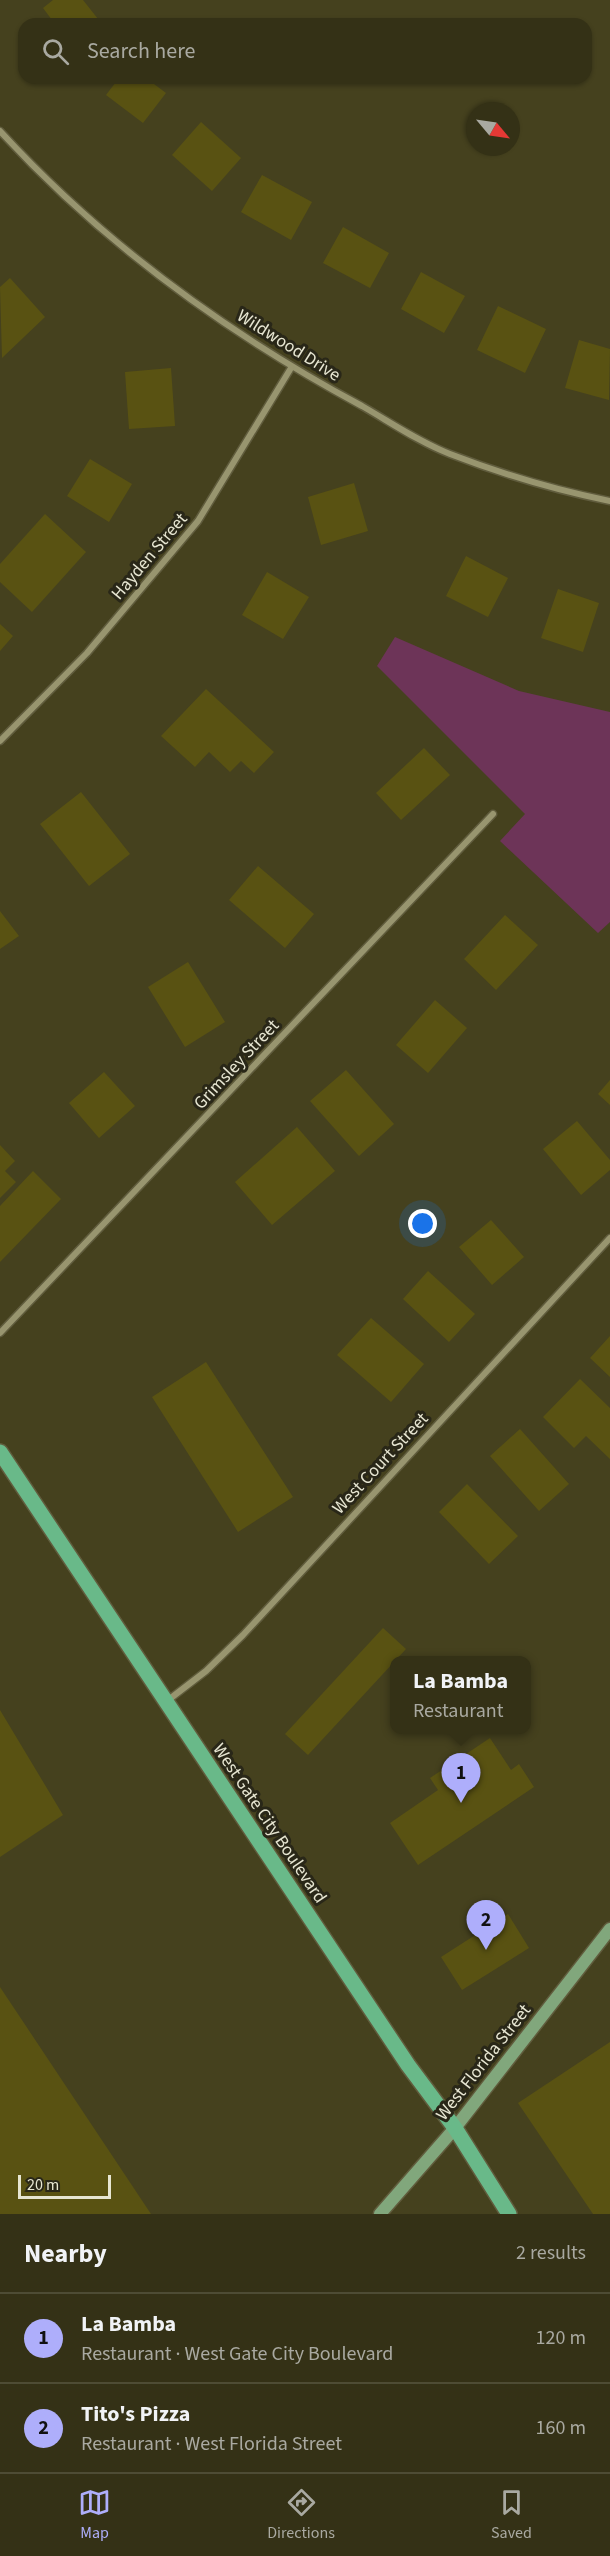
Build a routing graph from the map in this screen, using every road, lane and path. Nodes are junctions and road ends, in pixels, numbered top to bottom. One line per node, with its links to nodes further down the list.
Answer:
1 (0, 131): 2 (street, Wildwood Drive)
2 (291, 368): 3 (street, Wildwood Drive); 4 (street, Hayden Street)
3 (610, 501)
4 (0, 741)
5 (493, 814): 7 (street, Grimsley Street)
6 (610, 1238): 9 (street, West Court Street)
7 (0, 1333)
8 (0, 1452): 9 (main road, West Gate City Boulevard)
9 (167, 1702): 11 (main road, West Gate City Boulevard)
10 (610, 1929): 11 (street, West Florida Street)
11 (456, 2128): 12 (street, West Florida Street); 13 (main road, West Gate City Boulevard)
12 (380, 2214)
13 (509, 2214)

